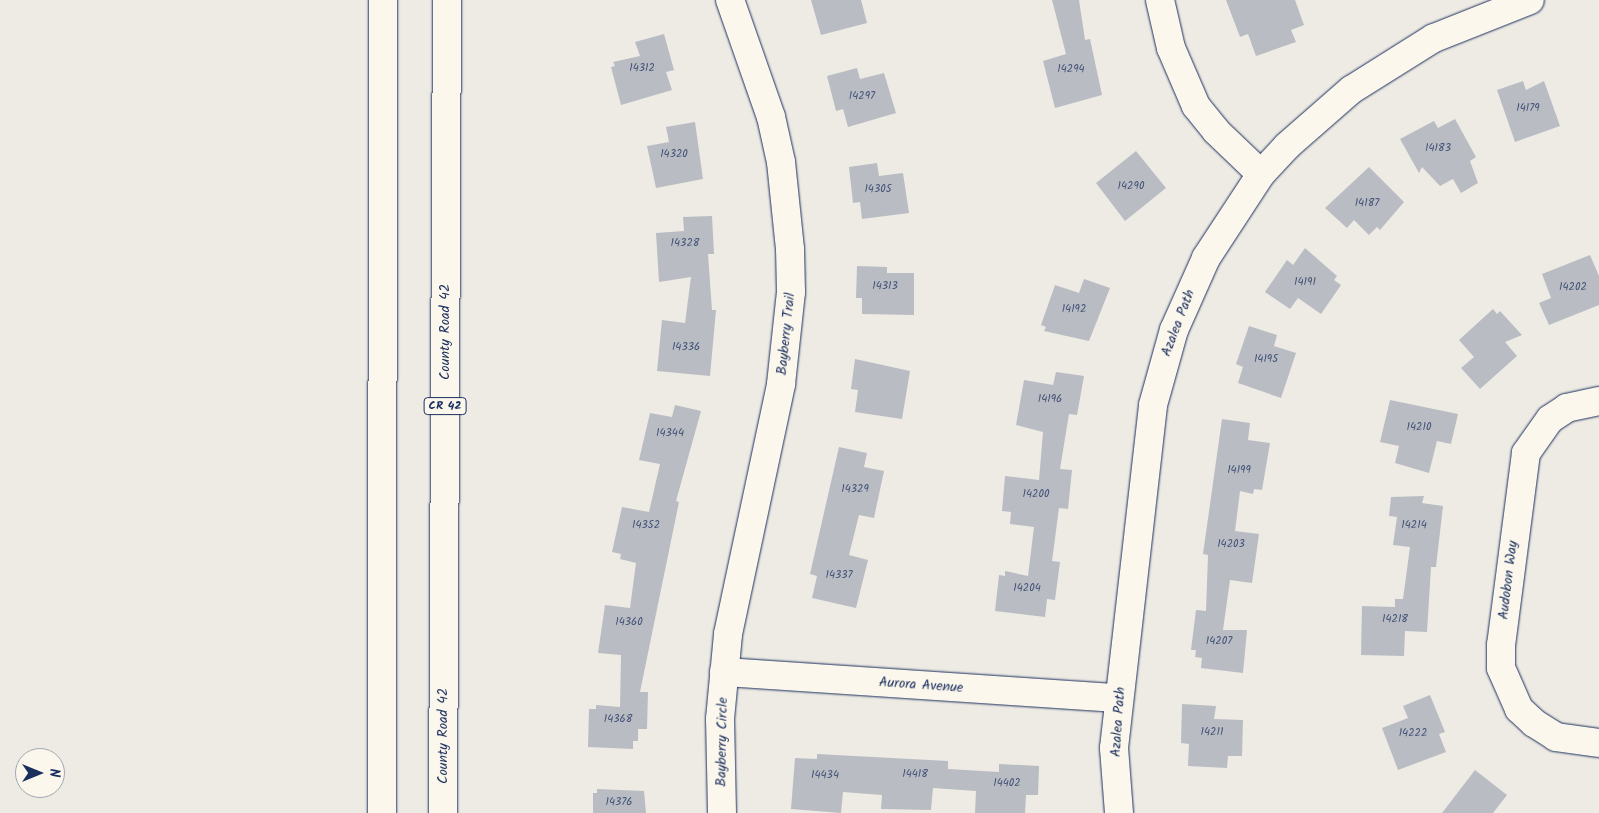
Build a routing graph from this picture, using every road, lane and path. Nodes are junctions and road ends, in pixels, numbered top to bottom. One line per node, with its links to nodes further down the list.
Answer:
1 (383, 0): 11 (main road)
2 (447, 0): 12 (main road, County Road 42 / CR 42)
3 (730, 0): 8 (main road, Bayberry Trail)
4 (1160, 0): 6 (main road)
5 (1530, 0): 6 (main road, Azalea Path)
6 (1261, 174): 9 (main road, Azalea Path)
7 (1599, 401): 10 (main road, Audobon Way)
8 (724, 672): 9 (main road, Aurora Avenue); 13 (main road, Bayberry Circle)
9 (1118, 698): 14 (main road, Azalea Path)
10 (1599, 742)
11 (382, 813)
12 (443, 813)
13 (722, 813)
14 (1119, 813)

